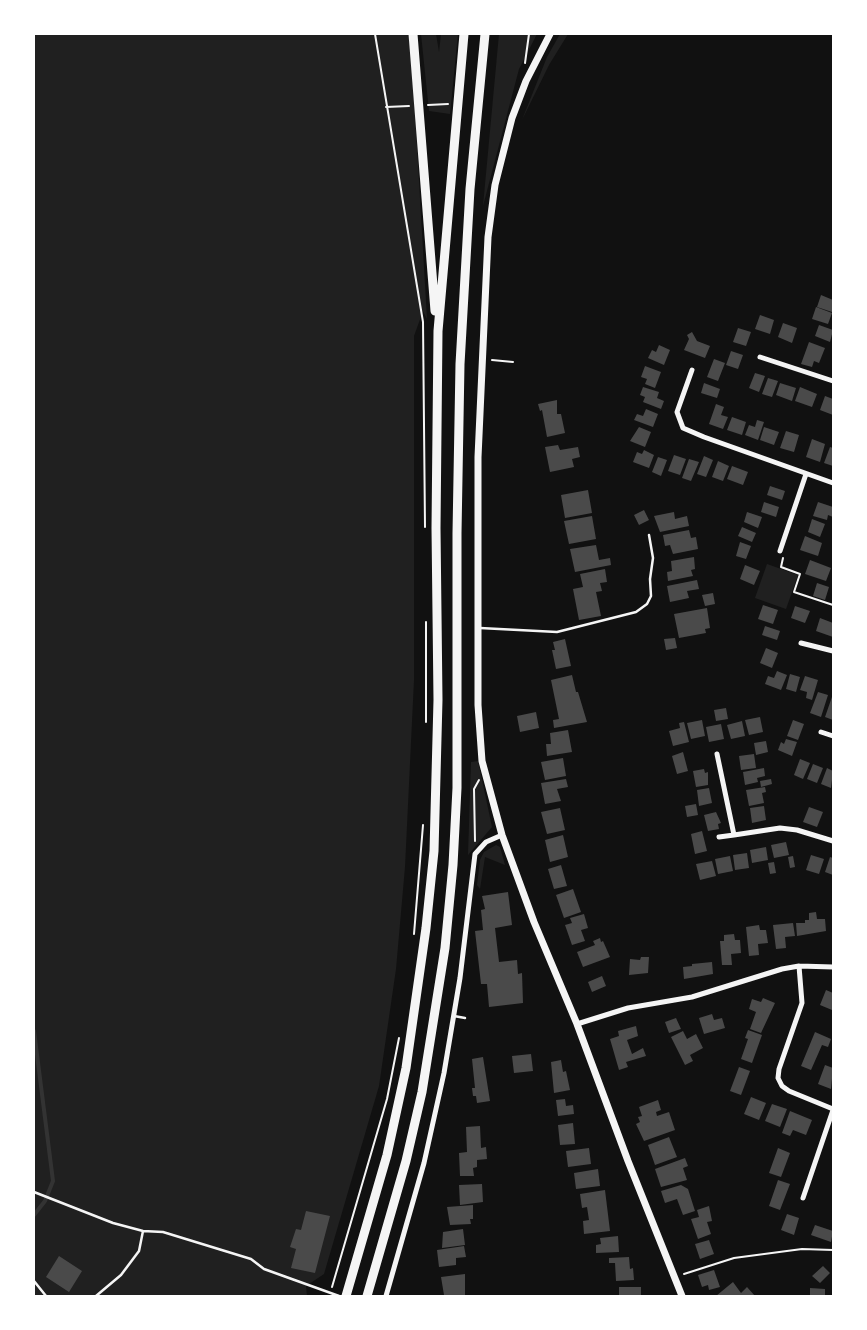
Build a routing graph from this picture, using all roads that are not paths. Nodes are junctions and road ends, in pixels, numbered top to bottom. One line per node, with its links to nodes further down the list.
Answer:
1 (413, 34): 5 (highway)
2 (464, 34): 5 (highway)
3 (485, 34): 37 (highway)
4 (550, 34): 13 (street)
5 (438, 331): 36 (highway)
6 (760, 357): 8 (street)
7 (692, 370): 9 (street)
8 (833, 381)
9 (806, 474): 10 (street); 12 (street)
10 (833, 483)
11 (649, 535): 13 (lane)
12 (780, 551)
13 (478, 628): 19 (street)
14 (801, 643): 15 (street)
15 (833, 651)
16 (821, 732): 17 (street)
17 (833, 736)
18 (717, 754): 20 (street)
19 (502, 835): 25 (street); 27 (street)
20 (734, 835): 21 (street); 22 (street)
21 (719, 837)
22 (832, 840)
23 (799, 966): 24 (street); 27 (street); 28 (street)
24 (833, 967)
25 (454, 1016): 26 (lane); 38 (street)
26 (466, 1018)
27 (577, 1024): 39 (street)
28 (833, 1109): 30 (street)
29 (34, 1192): 31 (lane)
30 (803, 1198)
31 (143, 1231): 34 (lane); 35 (lane)
32 (34, 1281): 33 (lane)
33 (46, 1296)
34 (96, 1296)
35 (339, 1296)
36 (346, 1296)
37 (367, 1296)
38 (386, 1296)
39 (682, 1296)

